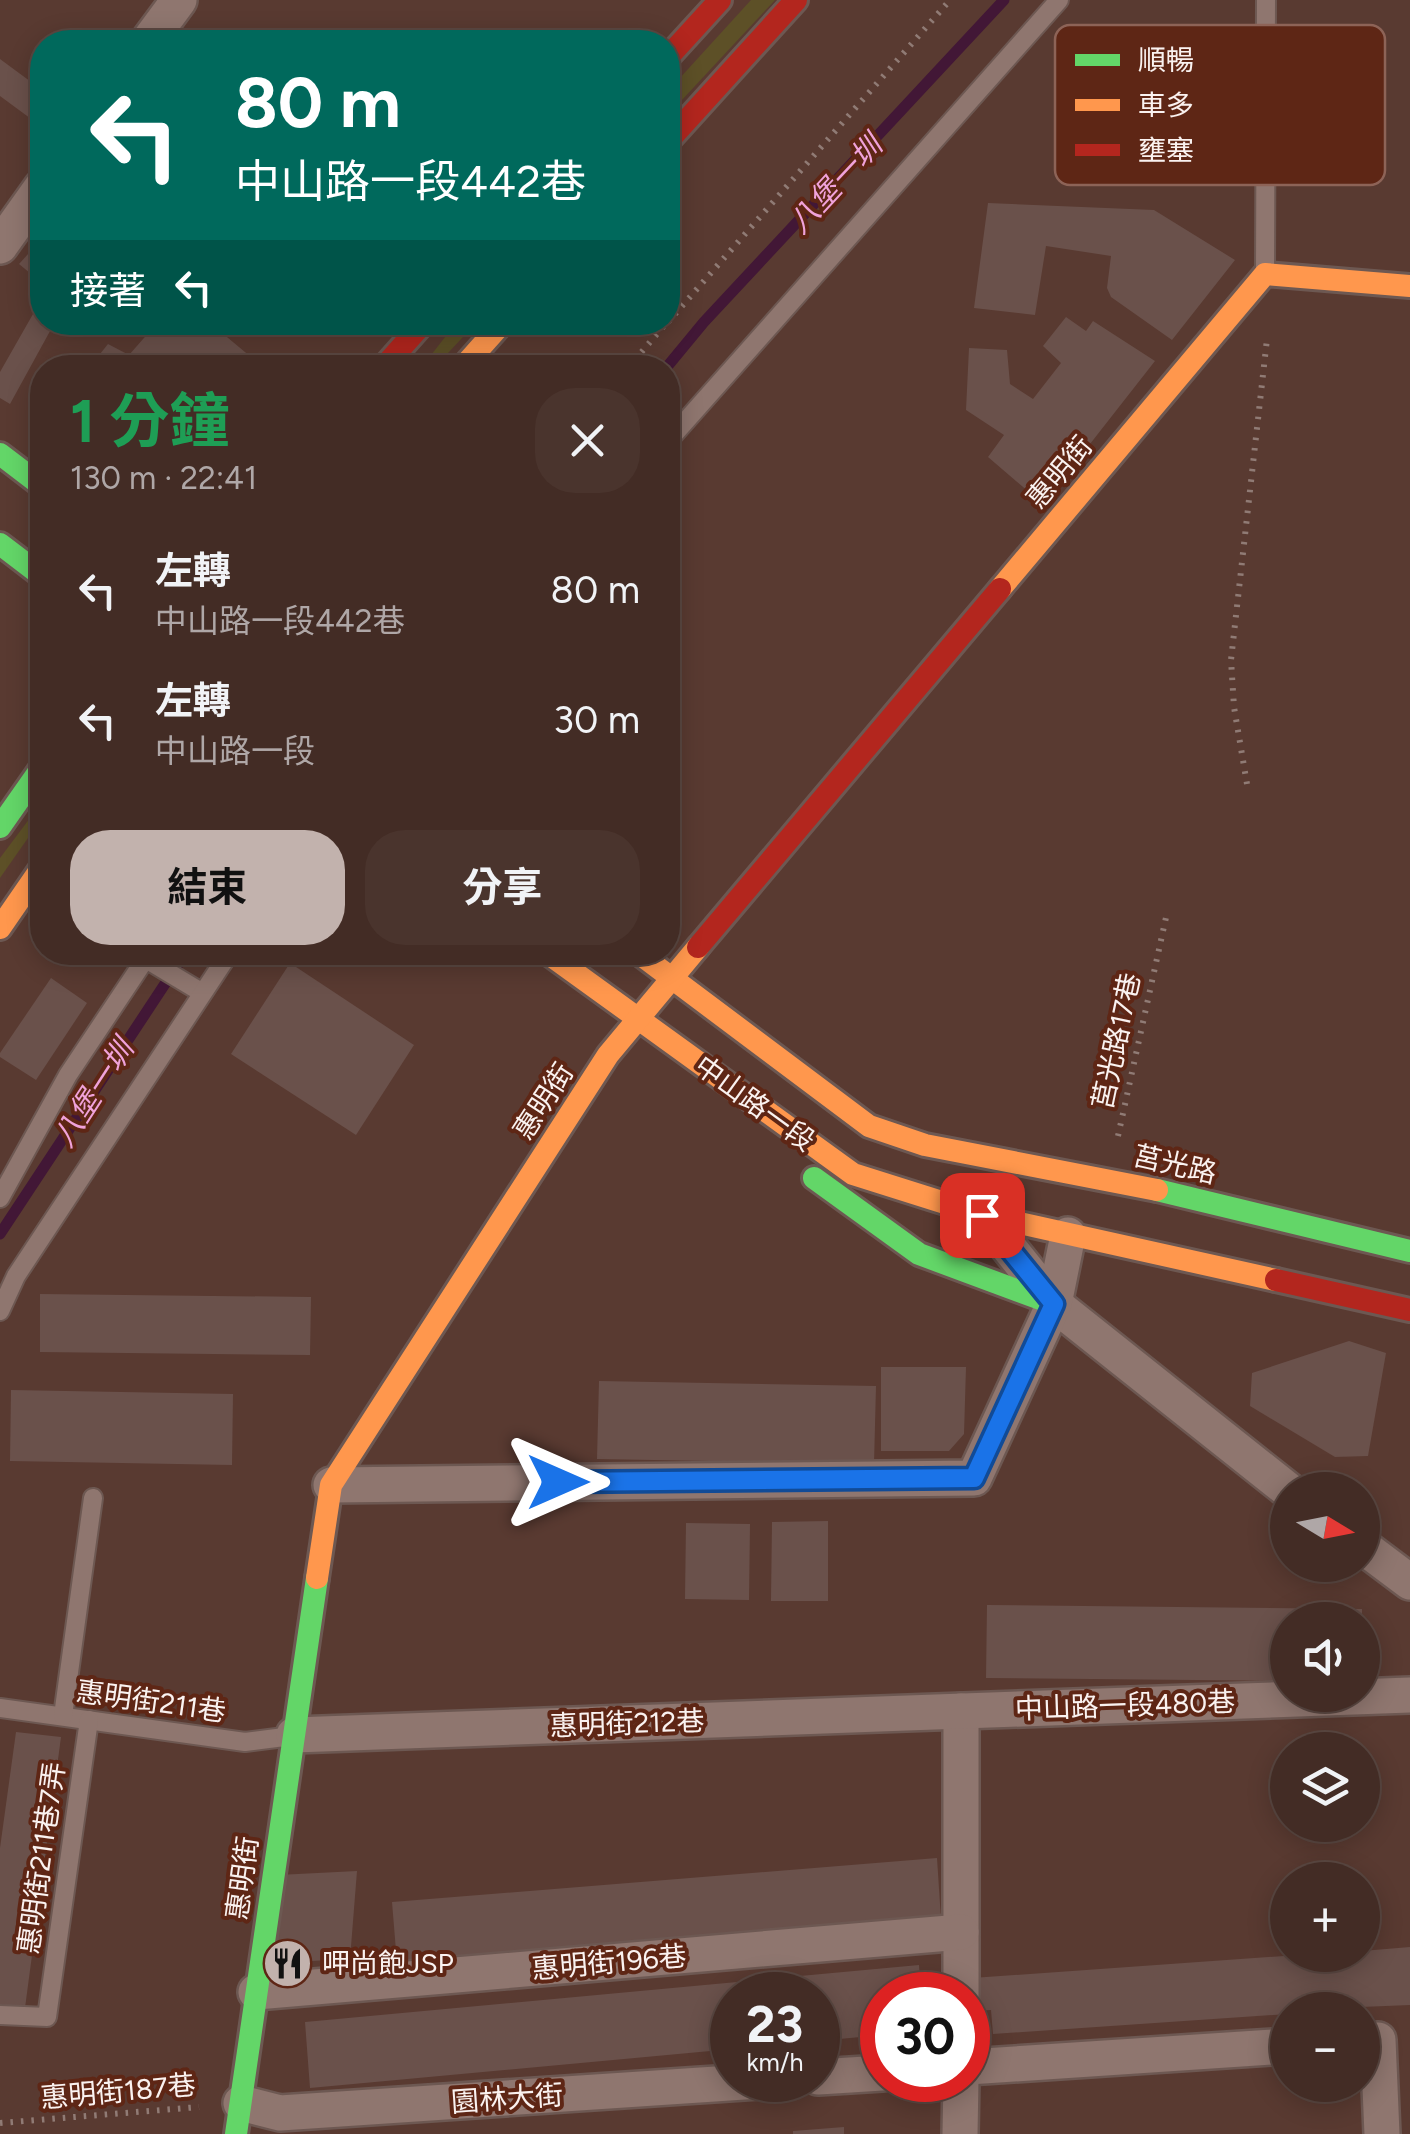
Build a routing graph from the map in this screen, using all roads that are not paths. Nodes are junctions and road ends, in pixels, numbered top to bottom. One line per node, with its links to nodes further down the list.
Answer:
1 (179, 0): 7 (street)
2 (720, 0): 8 (main road)
3 (796, 0): 9 (main road)
4 (1059, 0): 19 (lane)
5 (1266, 0): 6 (lane)
6 (1266, 25)
7 (157, 30)
8 (680, 45)
9 (680, 128)
10 (1265, 185): 13 (lane)
11 (30, 205): 12 (street)
12 (0, 246)
13 (1265, 274): 14 (main road); 33 (main road, 惠明街)
14 (1410, 286)
15 (412, 335): 17 (main road)
16 (491, 335): 18 (main road)
17 (394, 355)
18 (474, 355)
19 (680, 428)
20 (0, 454): 21 (main road)
21 (30, 477)
22 (0, 544): 23 (main road)
23 (30, 567)
24 (30, 784): 25 (main road)
25 (0, 827)
26 (30, 884): 27 (main road)
27 (0, 928)
28 (142, 965): 38 (lane)
29 (161, 965): 34 (lane)
30 (221, 965): 34 (lane)
31 (564, 965): 35 (main road, 中山路一段)
32 (653, 965): 33 (main road, 中山路一段)
33 (672, 980): 35 (main road, 惠明街); 37 (main road, 中山路一段)
34 (201, 992): 44 (lane)
35 (638, 1019): 36 (main road, 中山路一段); 46 (main road, 惠明街)
36 (754, 1102): 39 (main road, 中山路一段); 42 (main road)
37 (925, 1145): 39 (street); 41 (main road, 莒光路)
38 (0, 1198)
39 (982, 1215): 40 (main road); 42 (street)
40 (1068, 1234): 42 (street); 43 (main road)
41 (1410, 1251)
42 (1054, 1304): 45 (street); 46 (street)
43 (1410, 1310)
44 (0, 1311)
45 (1270, 1476)
46 (330, 1484): 55 (main road, 惠明街)
47 (92, 1498): 53 (lane)
48 (1380, 1560): 49 (street)
49 (1410, 1582)
50 (1410, 1695): 52 (street, 中山路一段480巷)
51 (0, 1708): 53 (lane, 惠明街211巷)
52 (961, 1711): 55 (street, 惠明街212巷); 56 (street)
53 (63, 1716): 54 (lane, 惠明街211巷)
54 (88, 1720): 55 (lane, 惠明街211巷); 59 (lane, 惠明街211巷7弄)
55 (294, 1736): 58 (main road, 惠明街)
56 (961, 1932): 57 (street); 58 (street, 惠明街196巷)
57 (962, 1972)
58 (256, 1992): 65 (main road, 惠明街)
59 (0, 2015)
60 (1384, 2040): 67 (street)
61 (1270, 2047): 62 (street)
62 (990, 2066)
63 (710, 2084): 65 (street, 園林大街)
64 (961, 2102): 66 (street)
65 (238, 2119)
66 (960, 2134)
67 (1382, 2134)

